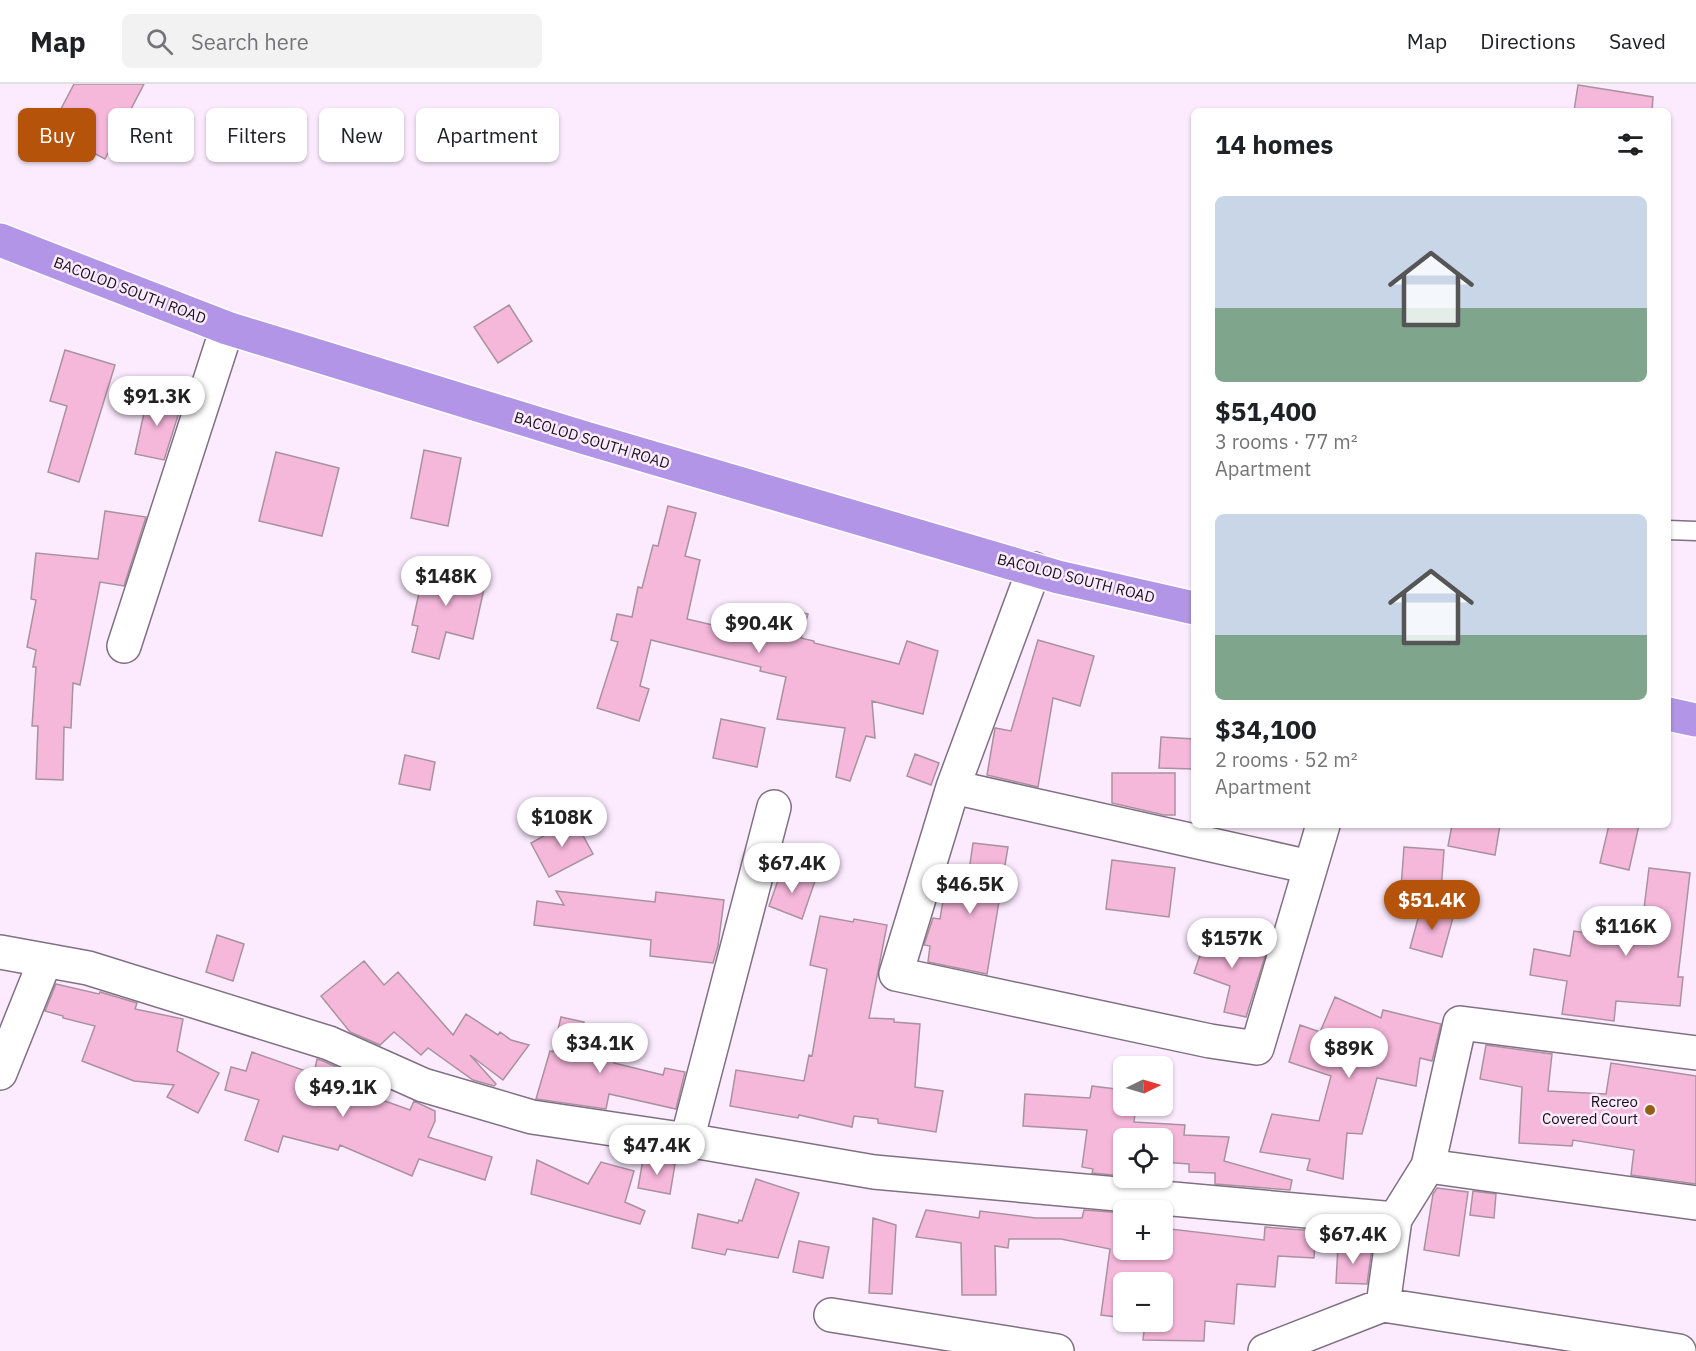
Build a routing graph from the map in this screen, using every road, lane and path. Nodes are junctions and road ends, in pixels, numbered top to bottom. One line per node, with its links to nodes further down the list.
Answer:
1 (0, 240): 2 (highway, BACOLOD SOUTH ROAD)
2 (226, 328): 5 (highway, BACOLOD SOUTH ROAD); 7 (street)
3 (1671, 530): 4 (lane)
4 (1696, 531)
5 (1034, 569): 6 (highway, BACOLOD SOUTH ROAD); 10 (street)
6 (1191, 607)
7 (124, 646)
8 (1671, 715): 9 (highway)
9 (1696, 720)
10 (953, 787): 13 (street); 13 (street)
11 (774, 807): 18 (street)
12 (1322, 828): 13 (street)
13 (1310, 867)
14 (0, 952): 15 (street)
15 (45, 961): 17 (street); 18 (street)
16 (1696, 1053): 19 (street)
17 (0, 1073)
18 (687, 1140): 21 (street)
19 (1428, 1166): 20 (street); 21 (street)
20 (1696, 1203)
21 (1395, 1219): 22 (street)
22 (1383, 1305): 25 (street); 26 (street)
23 (831, 1315): 24 (street)
24 (1058, 1351)
25 (1264, 1351)
26 (1679, 1351)

